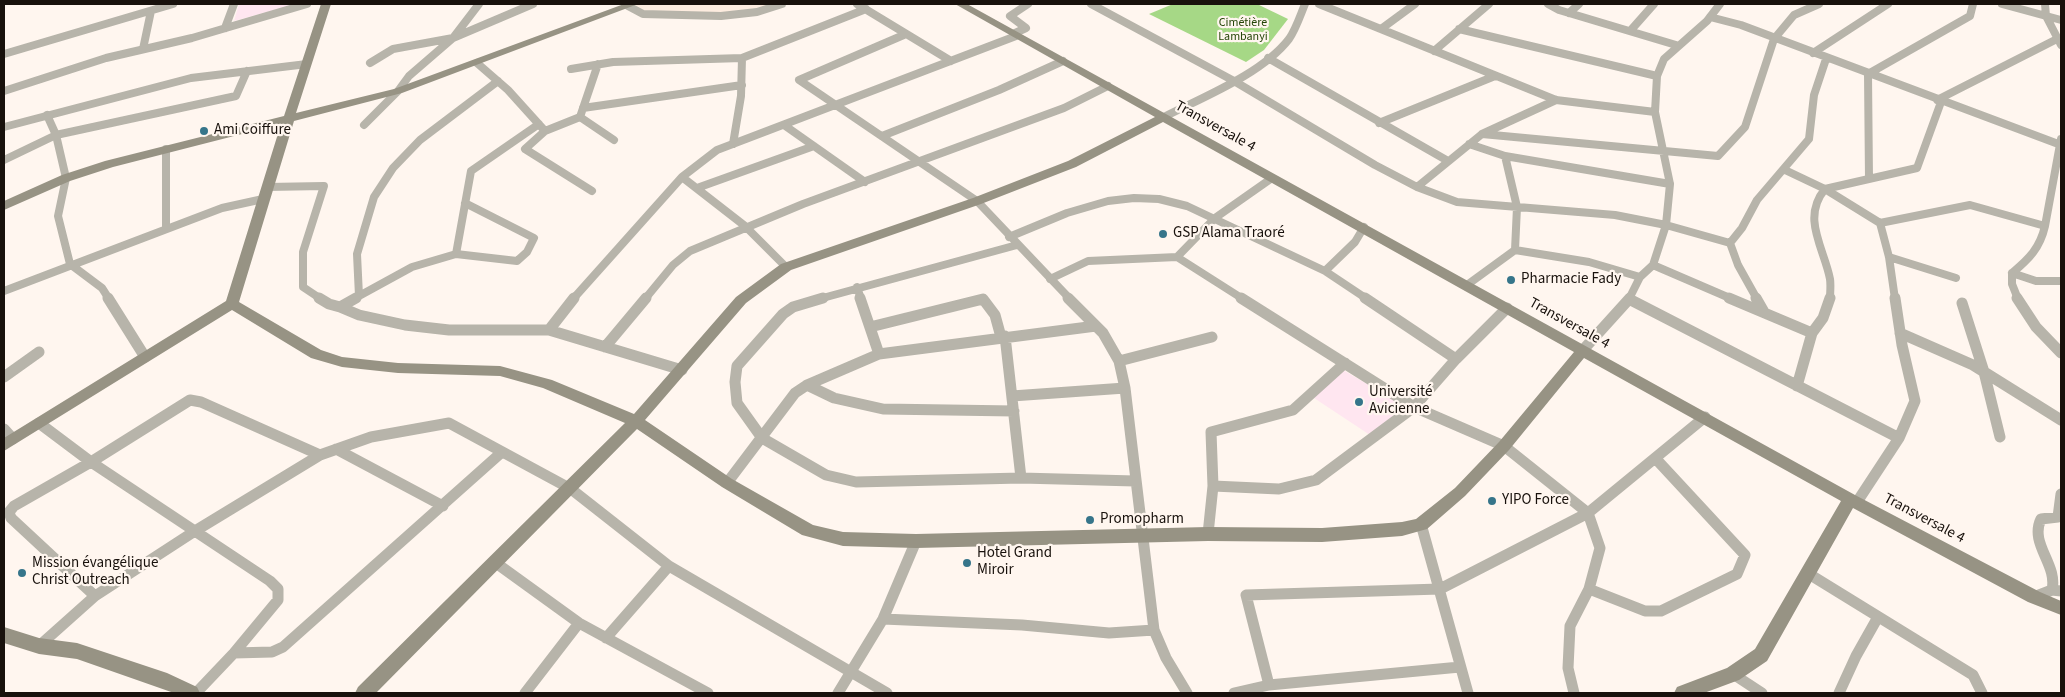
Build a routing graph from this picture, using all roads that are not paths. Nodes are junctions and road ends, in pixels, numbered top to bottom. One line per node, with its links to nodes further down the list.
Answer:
1 (173, 4): 27 (street)
2 (234, 4): 32 (street)
3 (307, 4): 32 (street)
4 (326, 4): 53 (street)
5 (479, 4): 38 (street)
6 (533, 4): 38 (street)
7 (782, 4): 25 (street)
8 (857, 4): 26 (street)
9 (960, 4): 37 (street, Transversale 4)
10 (1028, 4): 37 (street)
11 (1091, 4): 61 (street)
12 (1305, 4): 47 (street)
13 (1319, 4): 33 (street)
14 (1415, 4): 33 (street)
15 (1489, 4): 34 (street)
16 (1548, 4): 28 (street)
17 (1579, 4): 28 (street)
18 (1654, 4): 35 (street)
19 (1720, 4): 30 (street)
20 (1819, 4): 39 (street)
21 (1888, 4): 44 (street)
22 (1973, 4): 57 (street)
23 (2002, 4): 29 (street)
24 (2046, 4): 29 (street)
25 (623, 6): 52 (street)
26 (866, 9): 36 (street); 46 (street)
27 (151, 11): 42 (street); 45 (street)
28 (1569, 13): 35 (street)
29 (2046, 16): 31 (street); 40 (street)
30 (1710, 17): 39 (street); 41 (street)
31 (2061, 20)
32 (225, 28): 42 (street)
33 (1381, 29): 43 (street)
34 (1459, 29): 43 (street); 59 (street)
35 (1631, 30): 41 (street)
36 (906, 34): 49 (street); 68 (street)
37 (1014, 35): 49 (street); 50 (street, Transversale 4)
38 (452, 38): 51 (street); 65 (street)
39 (1774, 39): 44 (street); 89 (street)
40 (2059, 42): 67 (street)
41 (1676, 45): 59 (street)
42 (143, 49): 64 (street)
43 (1434, 51): 58 (street)
44 (1813, 53): 48 (street)
45 (4, 54)
46 (742, 58): 54 (street); 62 (street)
47 (1268, 58): 61 (street); 75 (street)
48 (1826, 58): 57 (street); 94 (street)
49 (951, 61): 68 (street)
50 (1063, 61): 63 (street, Transversale 4); 82 (street)
51 (370, 63)
52 (477, 63): 60 (street); 65 (street)
53 (307, 64): 56 (street); 74 (street)
54 (598, 64): 55 (street); 69 (street)
55 (570, 69)
56 (247, 71): 71 (street); 81 (street)
57 (1868, 74): 67 (street); 98 (street)
58 (1495, 76): 66 (street); 75 (street)
59 (1657, 76): 70 (street)
60 (498, 81): 79 (street); 135 (street)
61 (1234, 81): 73 (street); 101 (street)
62 (742, 85): 69 (street); 85 (street)
63 (1108, 86): 73 (street, Transversale 4); 93 (street)
64 (4, 91)
65 (398, 91): 74 (street); 76 (street)
66 (1556, 100): 70 (street); 80 (street)
67 (1939, 101): 84 (street); 98 (street)
68 (834, 104): 77 (street); 82 (street)
69 (583, 108): 72 (street)
70 (1655, 112): 89 (street)
71 (47, 115): 78 (street); 81 (street)
72 (580, 117): 79 (street); 83 (street)
73 (1164, 117): 97 (street, Transversale 4); 106 (street)
74 (290, 119): 88 (street); 105 (street)
75 (1379, 123): 92 (street)
76 (364, 125)
77 (784, 125): 85 (street); 87 (street)
78 (4, 127)
79 (542, 127): 104 (street); 107 (street)
80 (1482, 134): 86 (street); 89 (street)
81 (56, 135): 91 (street); 96 (street)
82 (882, 136): 93 (street)
83 (614, 140)
84 (2061, 142): 114 (street)
85 (733, 144): 95 (street)
86 (1469, 144): 90 (street); 92 (street)
87 (814, 146): 99 (street); 102 (street)
88 (166, 149): 96 (street); 116 (street)
89 (1663, 152): 100 (street)
90 (1505, 156): 100 (street); 109 (street)
91 (4, 160)
92 (1448, 161): 101 (street)
93 (919, 162): 99 (street); 106 (street)
94 (1785, 170): 103 (street); 118 (street)
95 (682, 177): 102 (street); 144 (street)
96 (66, 178): 108 (street); 123 (street)
97 (1272, 178): 110 (street); 115 (street, Transversale 4)
98 (1869, 179): 103 (street)
99 (865, 182): 113 (street)
100 (1670, 184): 112 (street)
101 (1417, 187): 109 (street)
102 (697, 188): 113 (street)
103 (1826, 189): 111 (street); 145 (street)
104 (592, 191)
105 (265, 193): 116 (street); 138 (street); 139 (street)
106 (977, 200): 117 (street); 125 (street)
107 (465, 203): 120 (street); 120 (street)
108 (4, 206)
109 (1517, 207): 112 (street); 119 (street)
110 (1215, 218): 117 (street); 122 (street); 126 (street)
111 (1880, 223): 114 (street); 121 (street)
112 (1666, 225): 118 (street); 124 (street)
113 (745, 226): 125 (street); 149 (street)
114 (2045, 226): 127 (street)
115 (1364, 227): 126 (street); 132 (street, Transversale 4)
116 (166, 228): 123 (street)
117 (1013, 241): 129 (street); 133 (street)
118 (1730, 244): 141 (street)
119 (1516, 250): 128 (street); 132 (street)
120 (456, 254): 135 (street)
121 (1889, 256): 130 (street); 146 (street)
122 (1177, 257): 129 (street); 157 (street)
123 (70, 264): 134 (street); 154 (street)
124 (1653, 265): 128 (street); 141 (street)
125 (786, 267): 158 (street)
126 (1325, 271): 155 (street)
127 (2012, 273): 131 (street); 152 (street)
128 (1640, 277): 136 (street)
129 (1050, 278): 143 (street)
130 (1956, 278)
131 (2061, 281)
132 (1467, 286): 140 (street, Transversale 4)
133 (857, 287): 142 (street); 173 (street)
134 (4, 291)
135 (358, 296): 139 (street)
136 (1629, 299): 150 (street); 162 (street)
137 (1962, 303): 159 (street)
138 (232, 304): 154 (street); 169 (street)
139 (340, 307): 144 (street)
140 (1507, 308): 150 (street, Transversale 4); 155 (street)
141 (1764, 312): 145 (street)
142 (870, 326): 147 (street); 153 (street)
143 (1096, 326): 147 (street); 156 (street)
144 (550, 330): 149 (street)
145 (1812, 333): 162 (street)
146 (1900, 333): 159 (street); 174 (street)
147 (1003, 336): 153 (street); 164 (street)
148 (1212, 337): 156 (street)
149 (605, 347): 158 (street)
150 (1583, 350): 167 (street, Transversale 4); 175 (street)
151 (39, 352): 160 (street)
152 (2061, 352)
153 (879, 354): 161 (street)
154 (145, 357): 170 (street)
155 (1456, 359): 165 (street)
156 (1119, 361): 163 (street)
157 (1345, 363): 165 (street); 184 (street)
158 (682, 370): 169 (street)
159 (1984, 372): 168 (street); 172 (street)
160 (4, 377)
161 (807, 385): 166 (street); 173 (street)
162 (1797, 386): 174 (street)
163 (1125, 388): 164 (street); 182 (street)
164 (1012, 396): 166 (street)
165 (1414, 407): 175 (street); 184 (street)
166 (1014, 411): 181 (street)
167 (1706, 417): 179 (street); 187 (street, Transversale 4)
168 (2061, 420)
169 (636, 421): 183 (street); 185 (street)
170 (39, 422): 171 (street); 180 (street)
171 (7, 437)
172 (2000, 437)
173 (762, 438): 181 (street); 183 (street)
174 (1899, 438): 187 (street)
175 (1504, 446): 189 (street); 190 (street)
176 (336, 449): 177 (street); 178 (street); 188 (street)
177 (502, 452): 185 (street); 188 (street)
178 (320, 456): 180 (street); 191 (street)
179 (1656, 459): 189 (street); 199 (street)
180 (91, 462): 191 (street); 201 (street)
181 (1021, 478): 182 (street)
182 (1135, 481): 193 (street)
183 (727, 483): 194 (street)
184 (1213, 486): 192 (street)
185 (570, 489): 195 (street); 196 (street)
186 (2061, 494): 200 (street)
187 (1854, 500): 197 (street); 202 (street, Transversale 4)
188 (444, 506): 211 (street)
189 (1588, 513): 198 (street); 199 (street)
190 (1421, 524): 192 (street); 198 (street)
191 (195, 531): 201 (street); 211 (street)
192 (1208, 534): 193 (street)
193 (1143, 536): 194 (street); 207 (street)
194 (916, 541): 205 (street)
195 (496, 563): 206 (street); 219 (street)
196 (669, 566): 209 (street); 213 (street)
197 (1809, 574): 204 (street); 214 (street)
198 (1440, 589): 212 (street); 215 (street)
199 (1589, 589): 226 (street)
200 (2057, 590): 202 (street)
201 (95, 596): 210 (street)
202 (2034, 597): 203 (street, Transversale 4)
203 (2061, 608)
204 (1878, 617): 229 (street); 230 (street)
205 (883, 619): 207 (street); 213 (street)
206 (579, 623): 209 (street); 216 (street)
207 (1154, 630): 223 (street)
208 (4, 635): 210 (street)
209 (606, 638): 220 (street)
210 (39, 646): 217 (street)
211 (234, 653): 218 (street)
212 (1460, 667): 215 (street); 225 (street)
213 (850, 674): 221 (street); 222 (street)
214 (1733, 674): 227 (street); 228 (street)
215 (1269, 685): 224 (street)
216 (532, 690)
217 (191, 693)
218 (196, 693)
219 (364, 693)
220 (708, 693)
221 (838, 693)
222 (887, 693)
223 (1187, 693)
224 (1234, 693)
225 (1468, 693)
226 (1574, 693)
227 (1683, 693)
228 (1762, 693)
229 (1839, 693)
230 (1982, 693)

